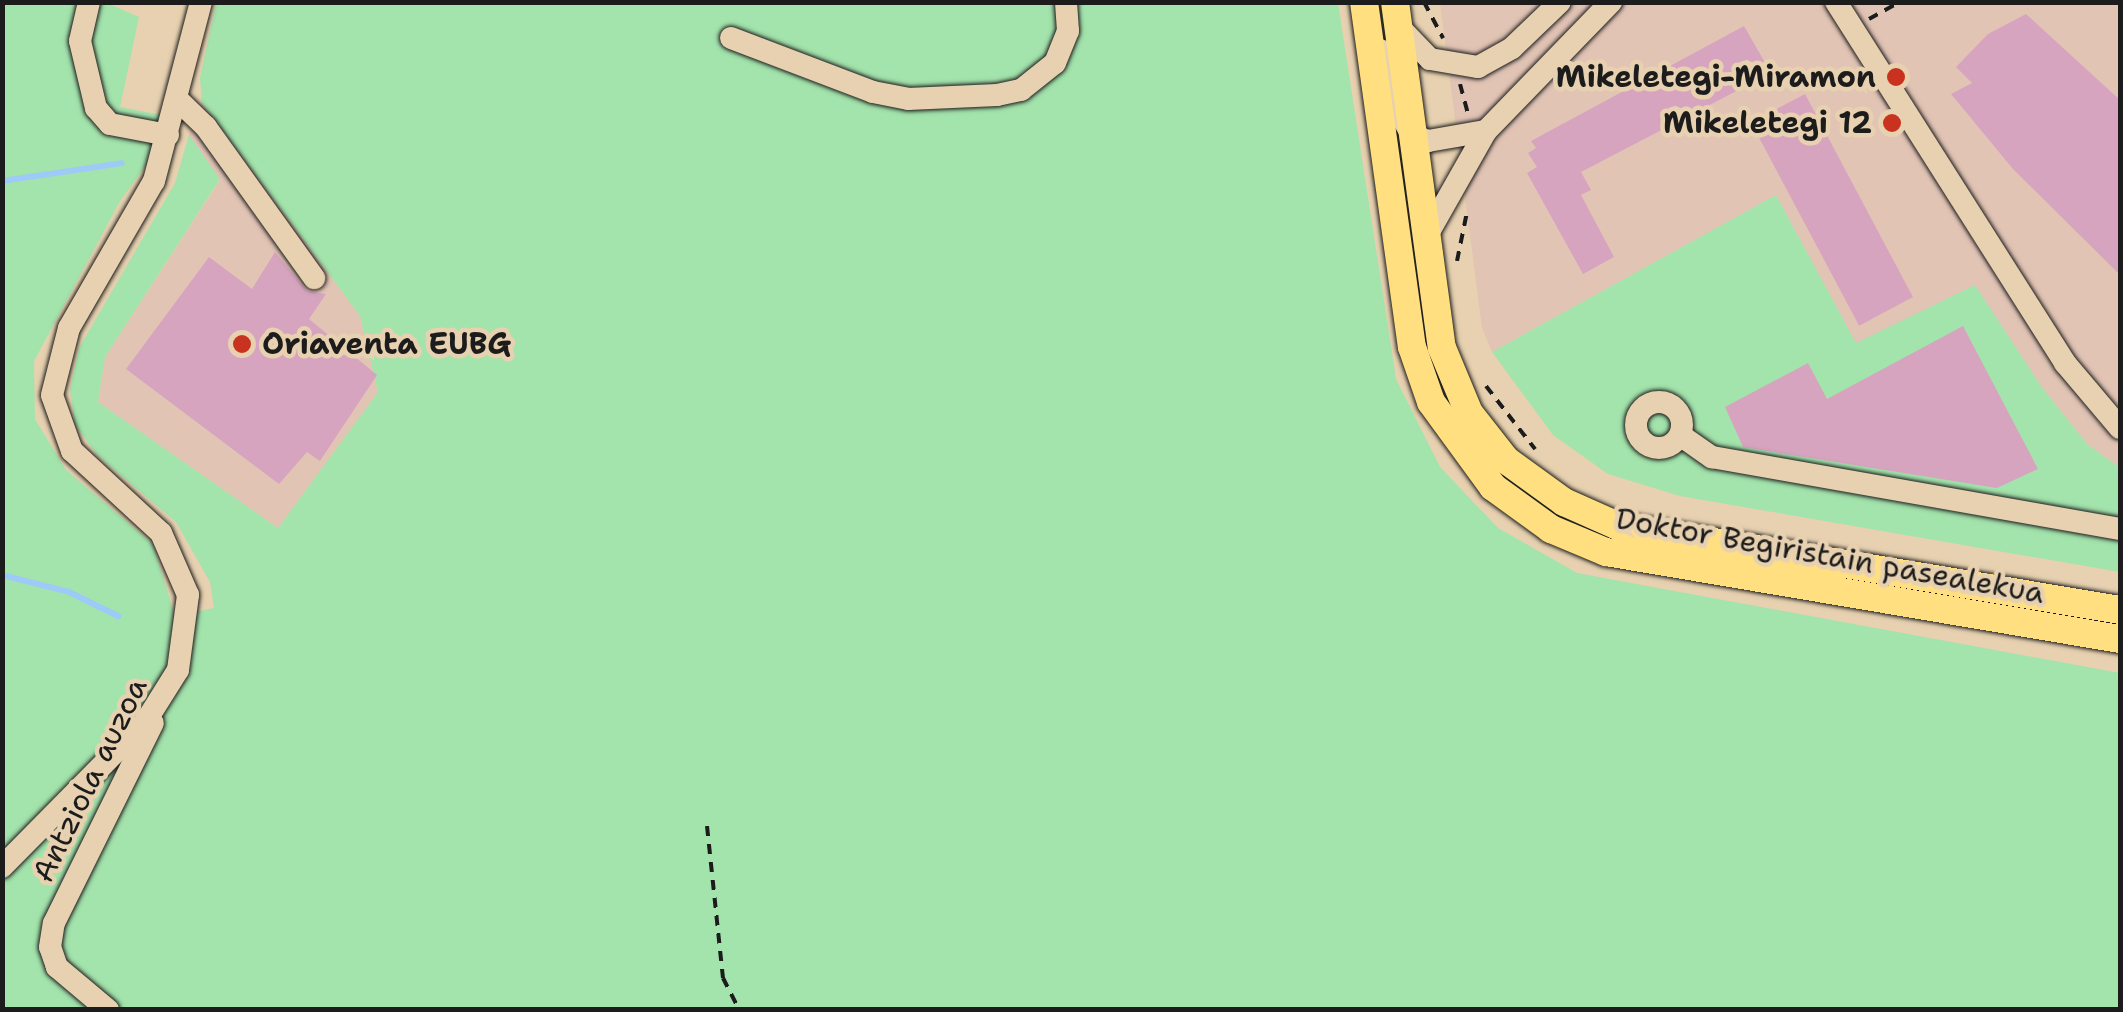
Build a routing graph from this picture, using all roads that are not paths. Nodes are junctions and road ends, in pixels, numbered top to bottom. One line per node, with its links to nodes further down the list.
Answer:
1 (89, 2): 12 (street)
2 (201, 2): 10 (street)
3 (1066, 2): 9 (street)
4 (1560, 2): 8 (street)
5 (1611, 2): 11 (street)
6 (1836, 2): 16 (street)
7 (1366, 14): 13 (street, Doktor Begiristain pasealekua); 20 (main road, Doktor Begiristain pasealekua)
8 (1396, 14): 13 (main road)
9 (731, 38)
10 (178, 100): 12 (street); 15 (street)
11 (1479, 130): 13 (street); 14 (street)
12 (168, 134): 21 (street)
13 (1412, 135): 14 (main road, Doktor Begiristain pasealekua)
14 (1426, 237): 19 (main road, Doktor Begiristain pasealekua)
15 (314, 278)
16 (2120, 428)
17 (1680, 435): 18 (street)
18 (2120, 529)
19 (2120, 610)
20 (2120, 639)
21 (178, 670): 22 (street); 23 (street, Antziola auzoa)
22 (2, 867)
23 (108, 1010)

